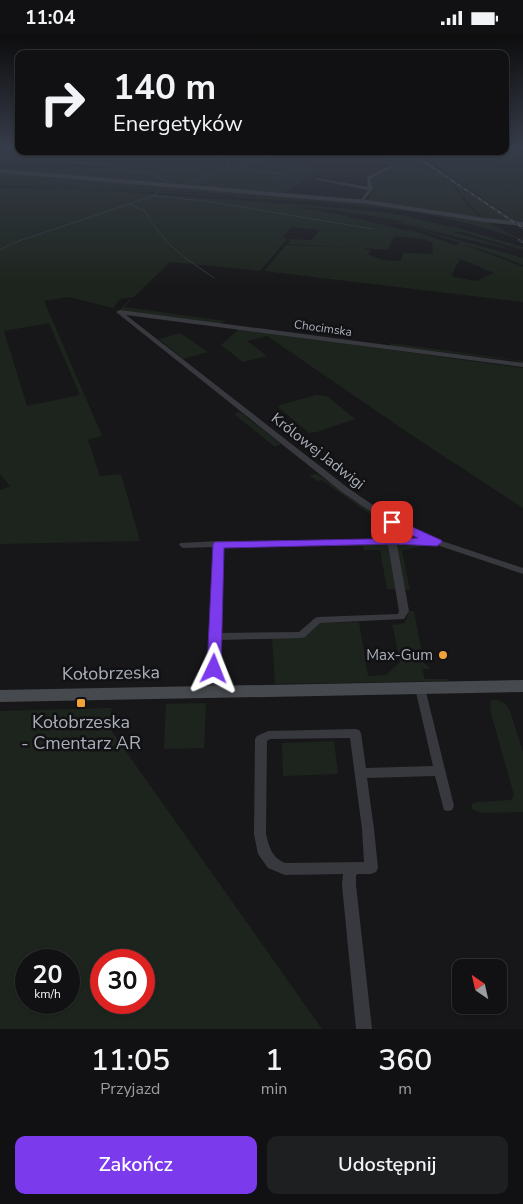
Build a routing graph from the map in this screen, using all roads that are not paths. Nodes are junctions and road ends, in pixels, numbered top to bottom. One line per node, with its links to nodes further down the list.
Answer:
1 (270, 193): 3 (street)
2 (368, 193): 3 (street)
3 (362, 201): 4 (street)
4 (523, 224)
5 (119, 312): 6 (street, Chocimska); 7 (street, Królowej Jadwigi)
6 (149, 316): 7 (street); 8 (street, Chocimska)
7 (132, 322): 9 (street, Królowej Jadwigi)
8 (523, 365)
9 (412, 532): 10 (street); 11 (street, Królowej Jadwigi)
10 (399, 541): 11 (street); 12 (street); 15 (street)
11 (437, 542): 14 (street, Królowej Jadwigi)
12 (219, 544): 13 (street); 15 (street)
13 (183, 545)
14 (523, 571)
15 (215, 637): 18 (street)
16 (523, 686): 17 (main road, Kołobrzeska)
17 (420, 688): 18 (main road, Kołobrzeska); 20 (street)
18 (213, 691): 19 (main road, Kołobrzeska)
19 (0, 696)
20 (438, 771): 21 (street); 22 (street)
21 (361, 773): 23 (street); 23 (street)
22 (448, 806)
23 (354, 869): 24 (street)
24 (364, 1029)

